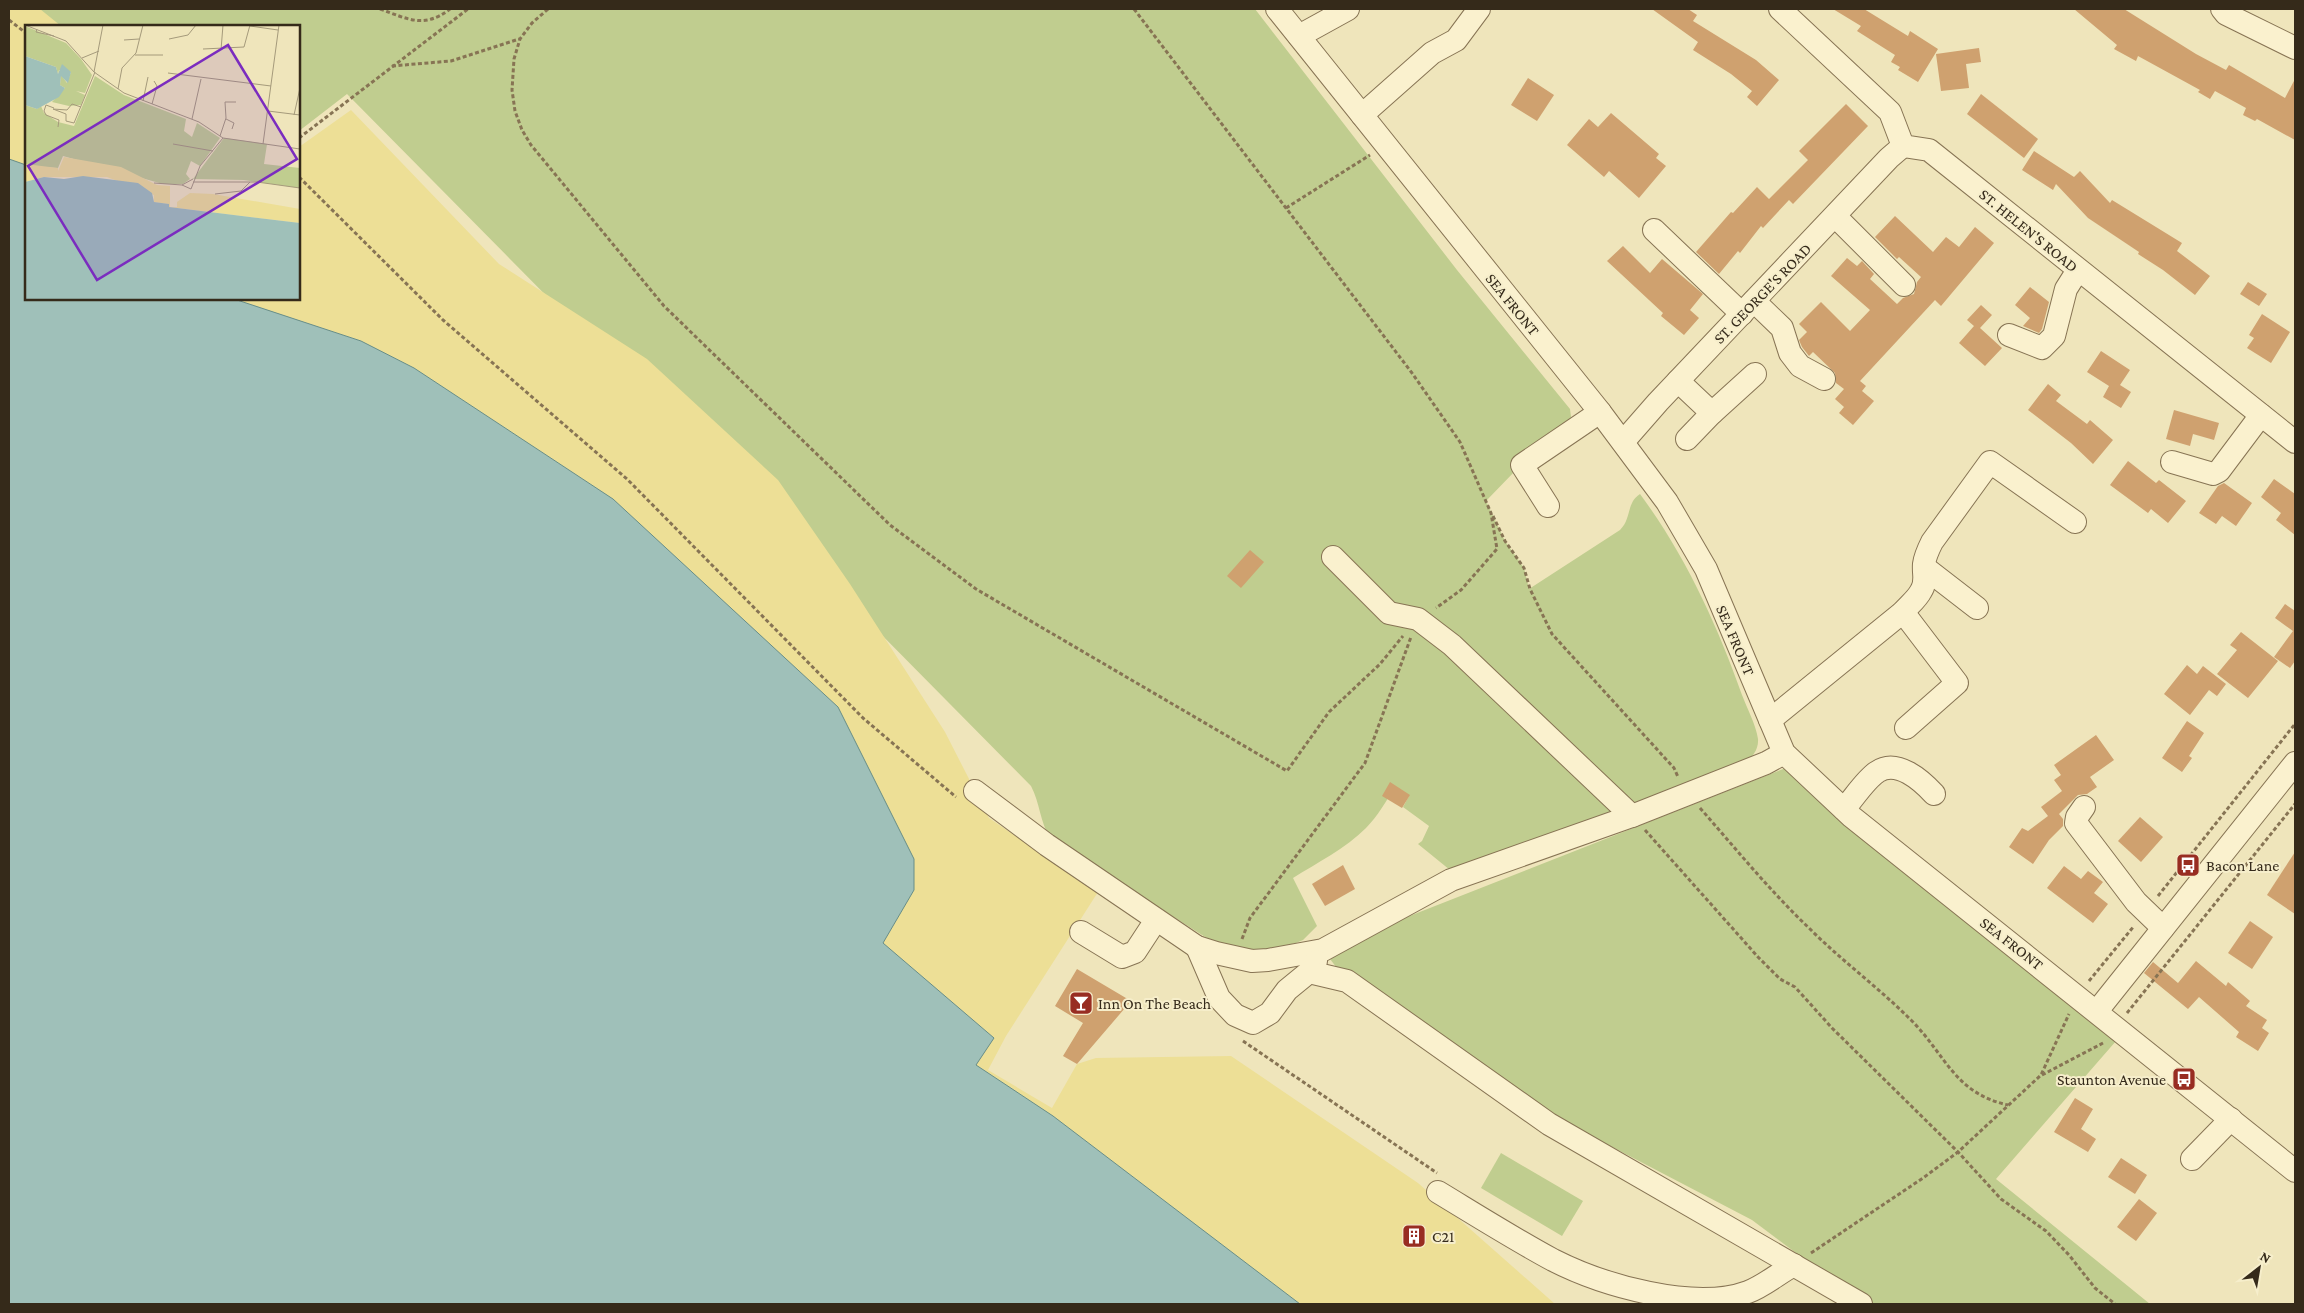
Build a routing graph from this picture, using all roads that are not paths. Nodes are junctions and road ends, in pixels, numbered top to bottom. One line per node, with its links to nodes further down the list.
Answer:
1 (1277, 9): 6 (street, SEA FRONT)
2 (1348, 9): 6 (street)
3 (1479, 9): 8 (street)
4 (1780, 9): 9 (street)
5 (2222, 9): 7 (street)
6 (1299, 36): 8 (street, SEA FRONT)
7 (2295, 48)
8 (1362, 115): 19 (street, SEA FRONT)
9 (1903, 146): 10 (street, ST. GEORGE'S ROAD); 12 (street, ST. HELEN'S ROAD)
10 (1835, 216): 13 (street); 14 (street, ST. GEORGE'S ROAD)
11 (1654, 230): 14 (street)
12 (2078, 270): 15 (street); 21 (street, ST. HELEN'S ROAD)
13 (1904, 285)
14 (1748, 308): 17 (street); 18 (street, ST. GEORGE'S ROAD)
15 (2009, 335)
16 (1755, 374): 20 (street)
17 (1824, 379)
18 (1678, 381): 20 (street); 23 (street, ST. GEORGE'S ROAD)
19 (1600, 412): 23 (street, SEA FRONT); 26 (street)
20 (1712, 413): 22 (street)
21 (2261, 415): 24 (street, ST. HELEN'S ROAD); 25 (street)
22 (1688, 439)
23 (1623, 442): 32 (street, SEA FRONT)
24 (2295, 442)
25 (2172, 462)
26 (1548, 506)
27 (2075, 522): 29 (street)
28 (1333, 557): 40 (street)
29 (1924, 567): 30 (street); 31 (street)
30 (1977, 608)
31 (1903, 612): 32 (street); 33 (street)
32 (1770, 720): 34 (street, SEA FRONT)
33 (1906, 728)
34 (1784, 753): 39 (street, SEA FRONT); 40 (street)
35 (2295, 763): 42 (street)
36 (975, 791): 41 (street)
37 (1934, 794): 39 (street)
38 (2084, 807): 42 (street)
39 (1844, 810): 49 (street, SEA FRONT)
40 (1632, 816): 45 (street)
41 (1156, 920): 43 (street); 44 (street)
42 (2163, 928): 49 (street)
43 (1081, 932)
44 (1197, 947): 46 (street); 48 (street)
45 (1323, 950): 46 (street); 47 (street)
46 (1243, 959): 48 (street)
47 (1309, 972): 48 (street); 54 (street)
48 (1219, 998)
49 (2097, 1011): 50 (street, SEA FRONT)
50 (2231, 1119): 51 (street); 52 (street, SEA FRONT)
51 (2192, 1159)
52 (2295, 1171)
53 (1438, 1192): 54 (street)
54 (1794, 1265): 55 (street)
55 (1860, 1304)

